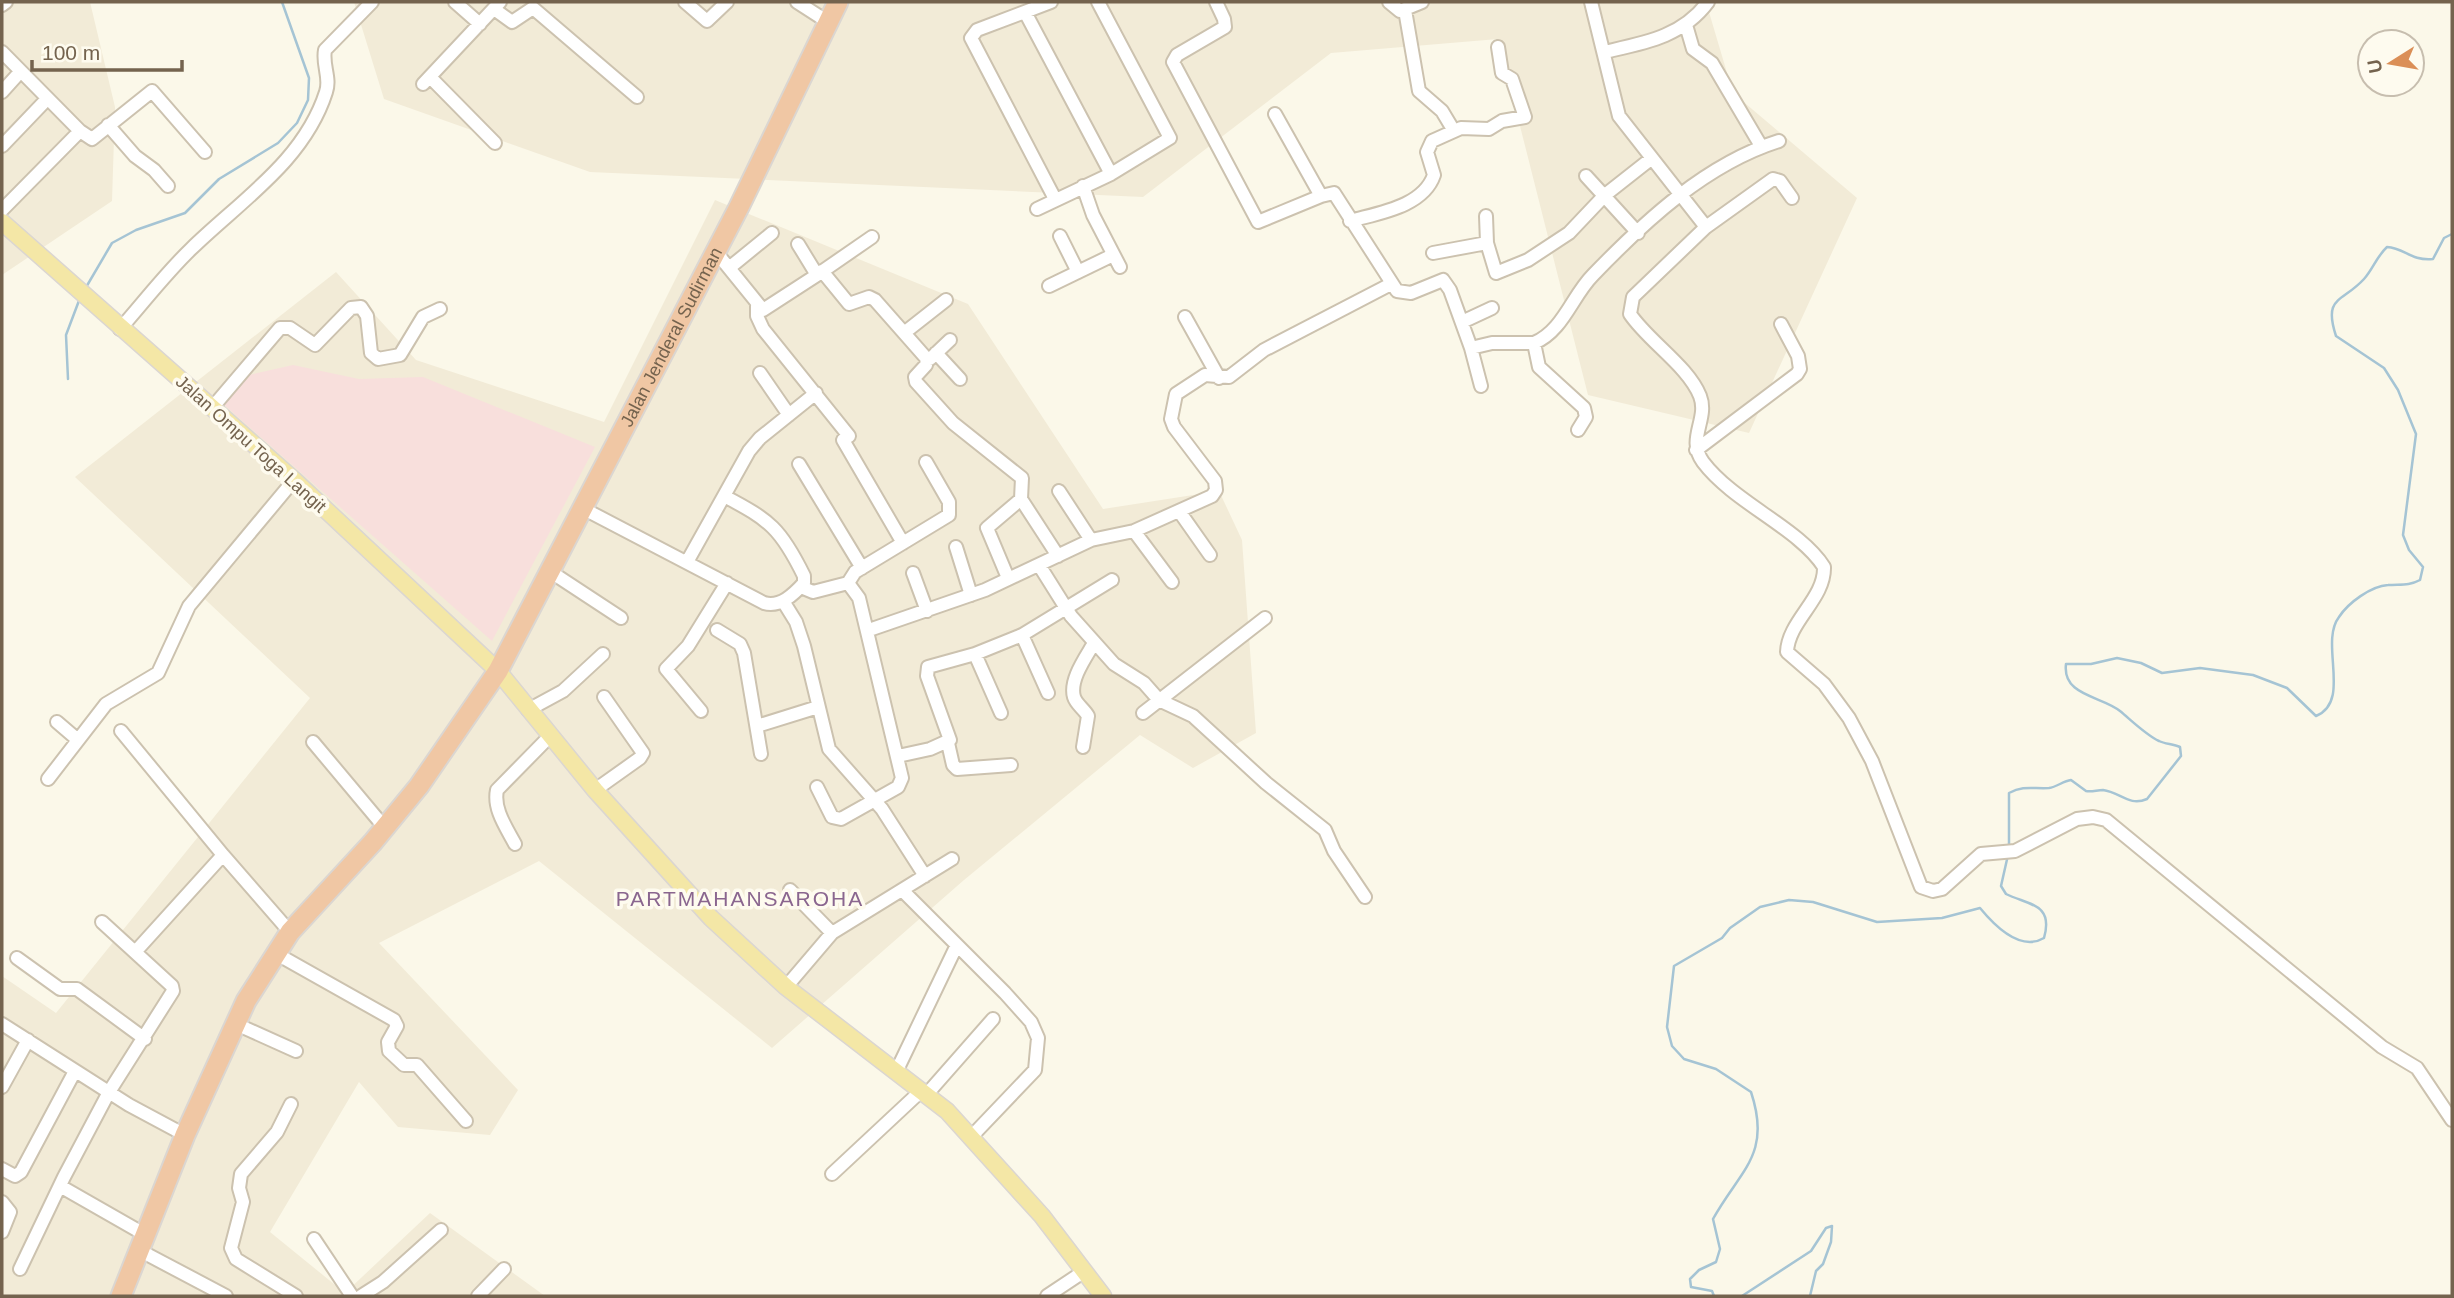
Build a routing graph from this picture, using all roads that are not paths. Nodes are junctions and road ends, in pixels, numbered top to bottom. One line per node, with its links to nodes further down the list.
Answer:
1 (6, 2): 15 (street)
2 (372, 2): 74 (street)
3 (455, 2): 20 (street)
4 (685, 2): 5 (street)
5 (727, 2)
6 (797, 2): 19 (street)
7 (838, 2): 19 (highway, Jalan Jenderal Sudirman)
8 (1051, 2): 18 (street)
9 (1098, 2): 39 (street)
10 (1216, 2): 45 (street)
11 (1389, 2): 17 (street)
12 (1422, 2): 17 (street)
13 (1591, 2): 24 (street)
14 (1708, 2): 21 (street)
15 (2, 5)
16 (497, 5): 20 (street); 27 (street)
17 (1405, 10): 32 (street)
18 (1025, 12): 39 (street); 47 (street)
19 (828, 22): 60 (highway, Jalan Jenderal Sudirman)
20 (480, 24): 34 (street)
21 (1686, 26): 24 (street); 36 (street)
22 (1498, 47): 32 (street)
23 (2, 52): 25 (street)
24 (1604, 52): 38 (street)
25 (20, 72): 26 (street); 28 (street)
26 (2, 92)
27 (637, 97)
28 (47, 99): 31 (street); 35 (street)
29 (1275, 114): 45 (street)
30 (108, 125): 31 (street); 37 (street); 41 (street)
31 (80, 131): 49 (street)
32 (1454, 131): 51 (street)
33 (1779, 141): 36 (street)
34 (495, 143)
35 (2, 146)
36 (1761, 146): 44 (street)
37 (205, 152)
38 (1651, 158): 43 (street); 44 (street)
39 (1111, 174): 42 (street)
40 (1586, 176): 43 (street)
41 (168, 186)
42 (1083, 186): 47 (street); 63 (street)
43 (1605, 195): 55 (street); 58 (street)
44 (1681, 195): 53 (street); 55 (street)
45 (1321, 196): 51 (street)
46 (1792, 198): 53 (street)
47 (1055, 200): 48 (street)
48 (1037, 209)
49 (2, 210)
50 (1486, 215): 58 (street)
51 (1350, 221): 65 (street)
52 (2, 222): 74 (main road, Jalan Ompu Toga Langit)
53 (1706, 227): 88 (street)
54 (772, 233): 62 (street)
55 (1638, 233): 77 (street)
56 (1060, 236): 63 (street)
57 (872, 237): 64 (street)
58 (1487, 243): 61 (street)
59 (798, 244): 64 (street)
60 (716, 252): 62 (street); 95 (highway, Jalan Jenderal Sudirman)
61 (1433, 253)
62 (729, 268): 68 (street)
63 (1078, 272): 66 (street)
64 (820, 273): 68 (street); 75 (street)
65 (1391, 284): 72 (street); 81 (street)
66 (1049, 286)
67 (946, 300): 75 (street)
68 (757, 306): 84 (street)
69 (1492, 308): 72 (street)
70 (440, 309): 85 (street)
71 (1185, 317): 81 (street)
72 (1462, 321): 78 (street)
73 (1781, 324): 88 (street)
74 (120, 329): 85 (main road, Jalan Ompu Toga Langit)
75 (904, 333): 79 (street)
76 (950, 340): 79 (street)
77 (1534, 343): 78 (street); 87 (street)
78 (1471, 348): 83 (street)
79 (932, 357): 82 (street); 94 (street)
80 (760, 373): 86 (street)
81 (1219, 378): 96 (street)
82 (960, 379)
83 (1481, 386)
84 (816, 393): 86 (street); 99 (street)
85 (212, 408): 91 (main road, Jalan Ompu Toga Langit)
86 (789, 415): 93 (street)
87 (1578, 430)
88 (1696, 450): 178 (street)
89 (926, 462): 99 (street)
90 (799, 464): 105 (street)
91 (293, 480): 126 (main road, Jalan Ompu Toga Langit); 139 (street)
92 (1059, 491): 98 (street)
93 (724, 496): 103 (street); 113 (street)
94 (1021, 499): 102 (street); 108 (street)
95 (584, 509): 103 (street); 106 (highway, Jalan Jenderal Sudirman)
96 (1179, 511): 97 (street); 101 (street)
97 (1134, 531): 98 (street); 110 (street)
98 (1091, 540): 102 (street)
99 (904, 543): 105 (street)
100 (956, 547): 114 (street)
101 (1210, 555)
102 (1058, 556): 104 (street)
103 (687, 562): 111 (street)
104 (1039, 565): 108 (street); 116 (street)
105 (862, 568): 112 (street)
106 (551, 572): 118 (street); 126 (highway, Jalan Jenderal Sudirman)
107 (913, 573): 117 (street)
108 (1008, 578): 114 (street)
109 (1112, 580): 116 (street)
110 (1172, 582)
111 (727, 583): 115 (street); 132 (street)
112 (848, 583): 113 (street); 121 (street)
113 (801, 587): 115 (street)
114 (971, 595): 117 (street)
115 (783, 601): 130 (street)
116 (1067, 609): 122 (street); 123 (street)
117 (927, 611): 121 (street)
118 (621, 618)
119 (1265, 618): 129 (street)
120 (717, 630): 136 (street)
121 (869, 630): 144 (street)
122 (1022, 635): 125 (street); 127 (street)
123 (1094, 643): 129 (street); 142 (street)
124 (603, 654): 131 (street)
125 (975, 654): 133 (street); 141 (street)
126 (498, 671): 131 (main road, Jalan Ompu Toga Langit); 150 (highway, Jalan Jenderal Sudirman)
127 (1048, 693)
128 (604, 697): 148 (street)
129 (1159, 700): 134 (street); 157 (street)
130 (818, 707): 136 (street); 149 (street)
131 (528, 709): 138 (main road, Jalan Ompu Toga Langit)
132 (701, 711)
133 (1001, 713)
134 (1143, 713)
135 (57, 722): 139 (street)
136 (757, 726): 143 (street)
137 (121, 731): 152 (street)
138 (550, 736): 148 (main road, Jalan Ompu Toga Langit); 151 (street)
139 (78, 740): 146 (street)
140 (313, 742): 150 (street)
141 (948, 743): 144 (street); 145 (street)
142 (1083, 747)
143 (761, 754)
144 (898, 756): 149 (street)
145 (1011, 765)
146 (48, 779)
147 (817, 787): 149 (street)
148 (595, 790): 165 (main road, Jalan Ompu Toga Langit)
149 (874, 800): 154 (street)
150 (385, 828): 159 (highway, Jalan Jenderal Sudirman)
151 (515, 844)
152 (223, 855): 159 (street); 162 (street)
153 (952, 859): 154 (street)
154 (925, 876): 156 (street)
155 (790, 890): 160 (street)
156 (902, 890): 160 (street); 161 (street)
157 (1365, 897)
158 (102, 922): 162 (street)
159 (290, 932): 163 (highway, Jalan Jenderal Sudirman)
160 (832, 933): 165 (street)
161 (956, 947): 172 (street); 181 (street)
162 (135, 951): 169 (street)
163 (275, 953): 168 (highway, Jalan Jenderal Sudirman); 179 (street)
164 (17, 958): 169 (street)
165 (786, 987): 172 (main road, Jalan Ompu Toga Langit)
166 (993, 1019): 176 (street)
167 (2, 1024): 170 (street)
168 (236, 1024): 171 (street); 180 (highway, Jalan Jenderal Sudirman)
169 (145, 1039): 175 (street)
170 (28, 1040): 173 (street); 174 (street)
171 (296, 1051)
172 (897, 1070): 176 (main road, Jalan Ompu Toga Langit)
173 (75, 1071): 175 (street); 182 (street)
174 (2, 1087)
175 (109, 1092): 180 (street); 184 (street)
176 (925, 1092): 181 (main road, Jalan Ompu Toga Langit); 183 (street)
177 (291, 1104): 195 (street)
178 (2452, 1119)
179 (466, 1121)
180 (185, 1135): 189 (highway, Jalan Jenderal Sudirman)
181 (972, 1136): 192 (main road, Jalan Ompu Toga Langit)
182 (2, 1170)
183 (832, 1174)
184 (60, 1186): 189 (street); 190 (street)
185 (2, 1202): 187 (street)
186 (440, 1230): 197 (street)
187 (2, 1233)
188 (314, 1238): 196 (street)
189 (140, 1242): 193 (highway, Jalan Jenderal Sudirman); 194 (street)
190 (20, 1269)
191 (504, 1269): 198 (street)
192 (1083, 1272): 199 (street); 200 (main road, Jalan Ompu Toga Langit)
193 (121, 1296)
194 (226, 1296)
195 (296, 1296)
196 (352, 1296)
197 (361, 1296)
198 (478, 1296)
199 (1047, 1296)
200 (1103, 1296)

